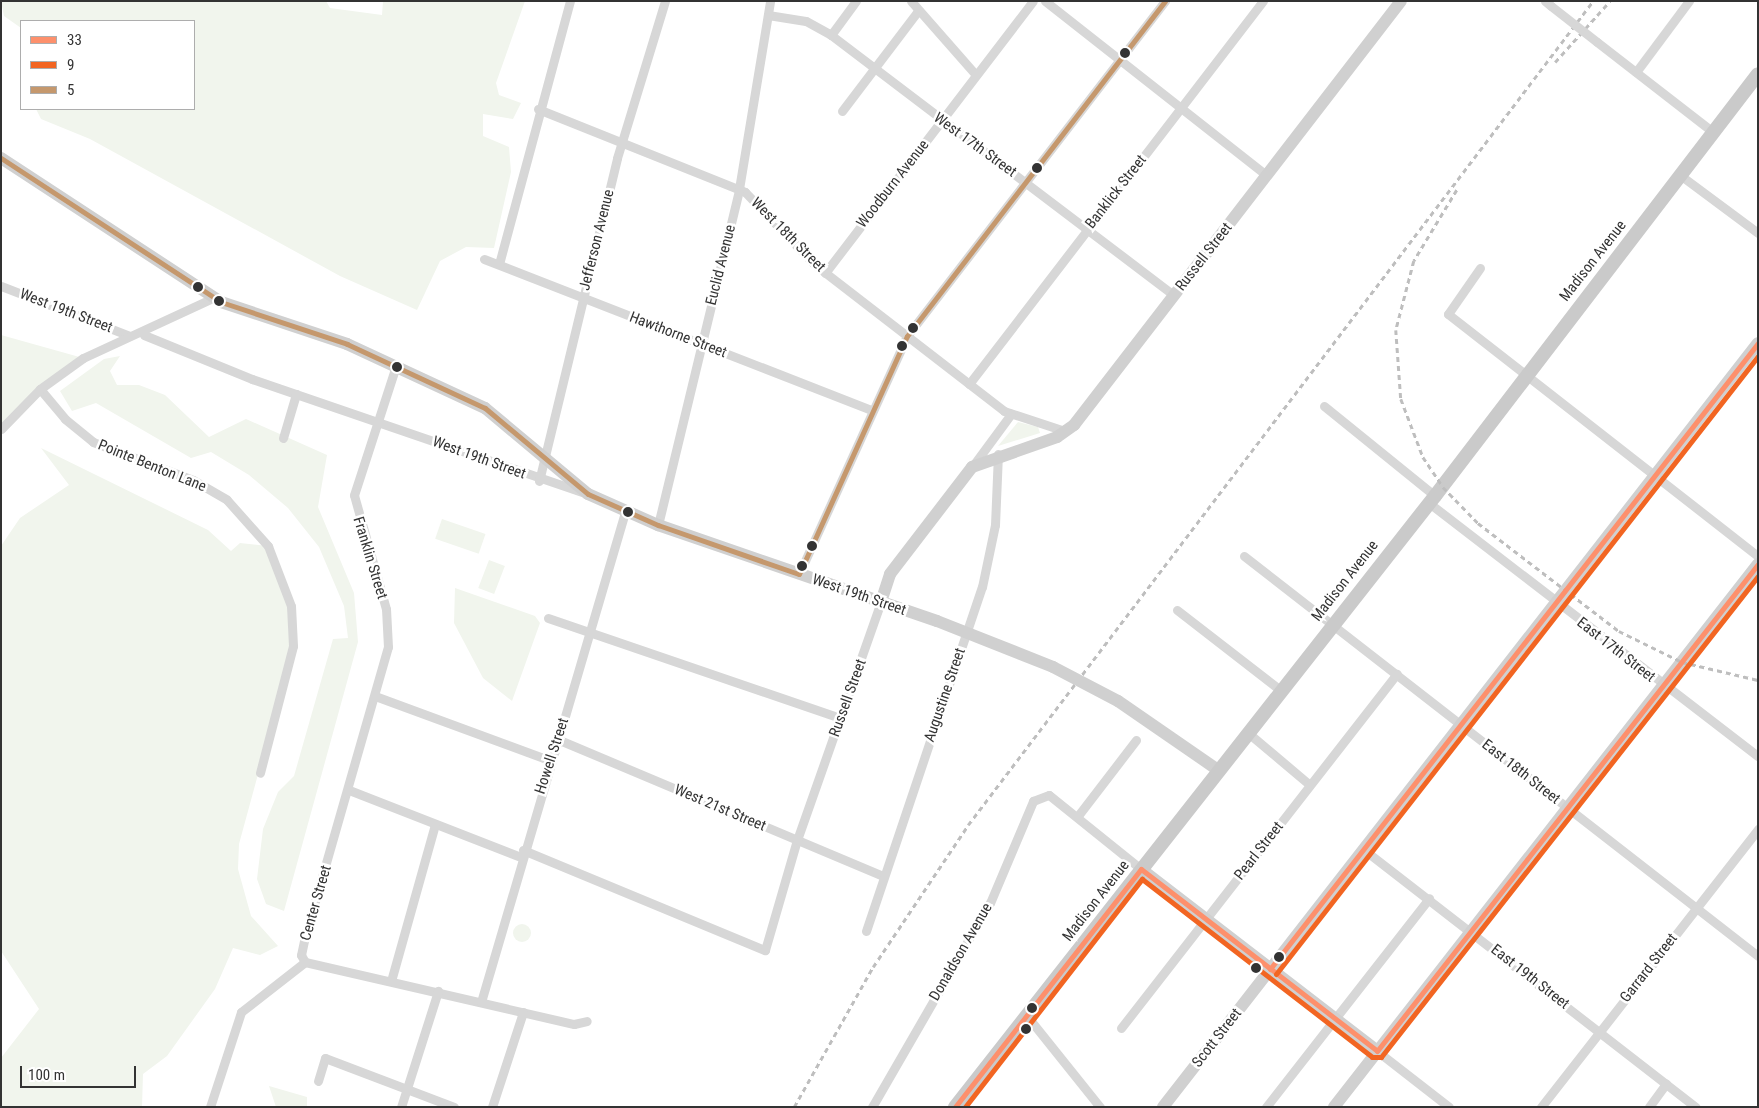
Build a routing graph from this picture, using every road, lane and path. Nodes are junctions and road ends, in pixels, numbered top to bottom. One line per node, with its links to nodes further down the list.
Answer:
1 (570, 1): 22 (street)
2 (665, 1): 26 (street, Jefferson Avenue)
3 (770, 1): 14 (street, Euclid Avenue)
4 (856, 1): 15 (street)
5 (910, 1): 13 (street)
6 (1033, 1): 20 (street, Woodburn Avenue)
7 (1045, 1): 16 (street)
8 (1165, 1): 16 (street)
9 (1263, 1): 21 (street, Banklick Street)
10 (1401, 1): 28 (street, Russell Street)
11 (1689, 1): 18 (street)
12 (1548, 4): 18 (street, bridge)
13 (918, 11): 17 (street); 20 (street)
14 (768, 15): 15 (street, West 17th Street); 31 (street, Euclid Avenue)
15 (830, 35): 17 (street, West 17th Street)
16 (1120, 60): 21 (street); 30 (street)
17 (873, 68): 23 (street); 24 (street, West 17th Street)
18 (1636, 72): 25 (street)
19 (1758, 74): 25 (main road, Madison Avenue)
20 (976, 75): 24 (street, Woodburn Avenue)
21 (1181, 108): 28 (street); 32 (street, Banklick Street)
22 (538, 109): 26 (street, West 18th Street); 35 (street)
23 (842, 111)
24 (941, 121): 30 (street, West 17th Street); 37 (street, Woodburn Avenue)
25 (1713, 132): 29 (main road, Madison Avenue)
26 (624, 142): 31 (street, West 18th Street); 41 (street, Jefferson Avenue)
27 (1, 158): 40 (street)
28 (1266, 175): 39 (street, Russell Street)
29 (1680, 175): 33 (street); 48 (main road, Madison Avenue)
30 (1026, 180): 32 (street, West 17th Street); 44 (street)
31 (739, 189): 37 (street, West 18th Street); 46 (street, Euclid Avenue)
32 (1088, 228): 39 (street, West 17th Street); 49 (street, Banklick Street)
33 (1758, 233)
34 (484, 259): 35 (street, Hawthorne Street)
35 (499, 264): 41 (street, Hawthorne Street)
36 (1480, 268): 48 (street)
37 (825, 273): 44 (street, West 18th Street)
38 (1, 286): 43 (street, West 19th Street)
39 (1174, 295): 57 (street, Russell Street)
40 (213, 298): 43 (street); 47 (street)
41 (583, 298): 46 (street, Hawthorne Street); 60 (street, Jefferson Avenue)
42 (144, 335): 51 (street, West 19th Street)
43 (130, 336): 50 (street)
44 (907, 336): 49 (street, West 18th Street); 53 (street)
45 (1758, 343): 62 (street, Scott Street)
46 (703, 344): 53 (street, Hawthorne Street); 67 (street, Euclid Avenue)
47 (396, 366): 55 (street, Franklin Street); 60 (street)
48 (1526, 375): 62 (street); 65 (main road, Madison Avenue)
49 (969, 384): 54 (street, West 18th Street)
50 (40, 389): 56 (street); 91 (street, Pointe Benton Lane)
51 (296, 394): 55 (street, West 19th Street); 58 (street)
52 (1324, 406): 65 (street)
53 (872, 410): 71 (street)
54 (1011, 414): 57 (street, West 18th Street); 61 (street, Russell Street)
55 (376, 421): 63 (street, West 19th Street); 82 (street, Franklin Street)
56 (1, 429)
57 (1065, 431): 59 (street, Russell Street)
58 (282, 438)
59 (998, 454): 61 (street, Russell Street); 78 (street, Augustine Street)
60 (546, 456): 63 (street, Jefferson Avenue); 64 (street)
61 (972, 467): 72 (street, Russell Street)
62 (1656, 476): 69 (street); 73 (street, Scott Street)
63 (539, 481): 64 (street, West 19th Street)
64 (588, 494): 66 (street, West 19th Street)
65 (1432, 500): 73 (street, East 17th Street); 76 (main road, Madison Avenue)
66 (625, 512): 67 (street, West 19th Street); 77 (street, Howell Street)
67 (658, 525): 71 (street, West 19th Street)
68 (1244, 556): 76 (street)
69 (1758, 556)
70 (1758, 564): 80 (street)
71 (799, 574): 72 (street, West 19th Street)
72 (881, 602): 78 (street, West 19th Street); 83 (street, Russell Street)
73 (1556, 603): 80 (street, East 17th Street); 84 (street, Scott Street)
74 (1177, 610): 81 (street)
75 (548, 618): 77 (street)
76 (1332, 624): 79 (street, East 18th Street); 81 (main road, Madison Avenue)
77 (591, 632): 83 (street); 86 (street, Howell Street)
78 (966, 634): 90 (street, West 19th Street, bridge); 102 (street, Augustine Street)
79 (1398, 674): 84 (street, East 18th Street); 92 (street, Pearl Street)
80 (1662, 686): 88 (street, East 17th Street); 94 (street)
81 (1280, 690): 85 (main road, Madison Avenue)
82 (375, 696): 89 (street); 93 (street, Center Street)
83 (840, 718): 98 (street, Russell Street)
84 (1461, 724): 94 (street, East 18th Street); 99 (street, Scott Street)
85 (1247, 732): 90 (main road, Madison Avenue); 92 (street)
86 (557, 739): 89 (street, Howell Street); 98 (street, West 21st Street)
87 (1136, 740): 95 (street)
88 (1758, 756)
89 (548, 760): 100 (street, Howell Street)
90 (1218, 770): 101 (main road, Madison Avenue)
91 (260, 773)
92 (1310, 785): 105 (street, Pearl Street)
93 (349, 790): 96 (street); 109 (street, Center Street)
94 (1567, 808): 104 (street, East 18th Street); 107 (street)
95 (1077, 817): 101 (street); 129 (street, Donaldson Avenue)
96 (435, 824): 100 (street); 111 (street)
97 (1758, 829): 104 (street, Garrard Street)
98 (797, 840): 100 (street, Russell Street); 102 (street, West 21st Street)
99 (1364, 849): 103 (street, East 19th Street); 110 (street, Scott Street)
100 (522, 853): 113 (street, Howell Street)
101 (1141, 869): 105 (street); 115 (main road, Madison Avenue)
102 (883, 876): 106 (street, Augustine Street)
103 (1428, 898): 107 (street, East 19th Street); 116 (street)
104 (1696, 908): 108 (street, East 18th Street); 119 (street, Garrard Street)
105 (1205, 919): 110 (street); 118 (street, Pearl Street)
106 (866, 931)
107 (1471, 931): 119 (street, East 19th Street); 120 (street)
108 (1758, 956)
109 (305, 962): 111 (street); 125 (street, Center Street)
110 (1270, 969): 116 (street); 132 (street, Scott Street)
111 (391, 981): 112 (street)
112 (438, 991): 113 (street); 123 (street)
113 (481, 1002): 114 (street)
114 (523, 1012): 117 (street); 128 (street)
115 (1027, 1016): 130 (main road, Madison Avenue); 131 (street)
116 (1335, 1019): 120 (street); 133 (street)
117 (586, 1021)
118 (1121, 1028)
119 (1600, 1032): 122 (street, East 19th Street); 136 (street, Garrard Street)
120 (1377, 1051): 124 (street); 134 (street)
121 (318, 1081): 123 (street)
122 (1666, 1084): 137 (street); 138 (street, East 19th Street)
123 (406, 1091): 126 (street); 127 (street)
124 (1439, 1104): 135 (street)
125 (210, 1107)
126 (401, 1107)
127 (454, 1107)
128 (492, 1107)
129 (872, 1107)
130 (956, 1107)
131 (1100, 1107)
132 (1163, 1107)
133 (1266, 1107)
134 (1334, 1107)
135 (1449, 1107)
136 (1540, 1107)
137 (1649, 1107)
138 (1696, 1107)

